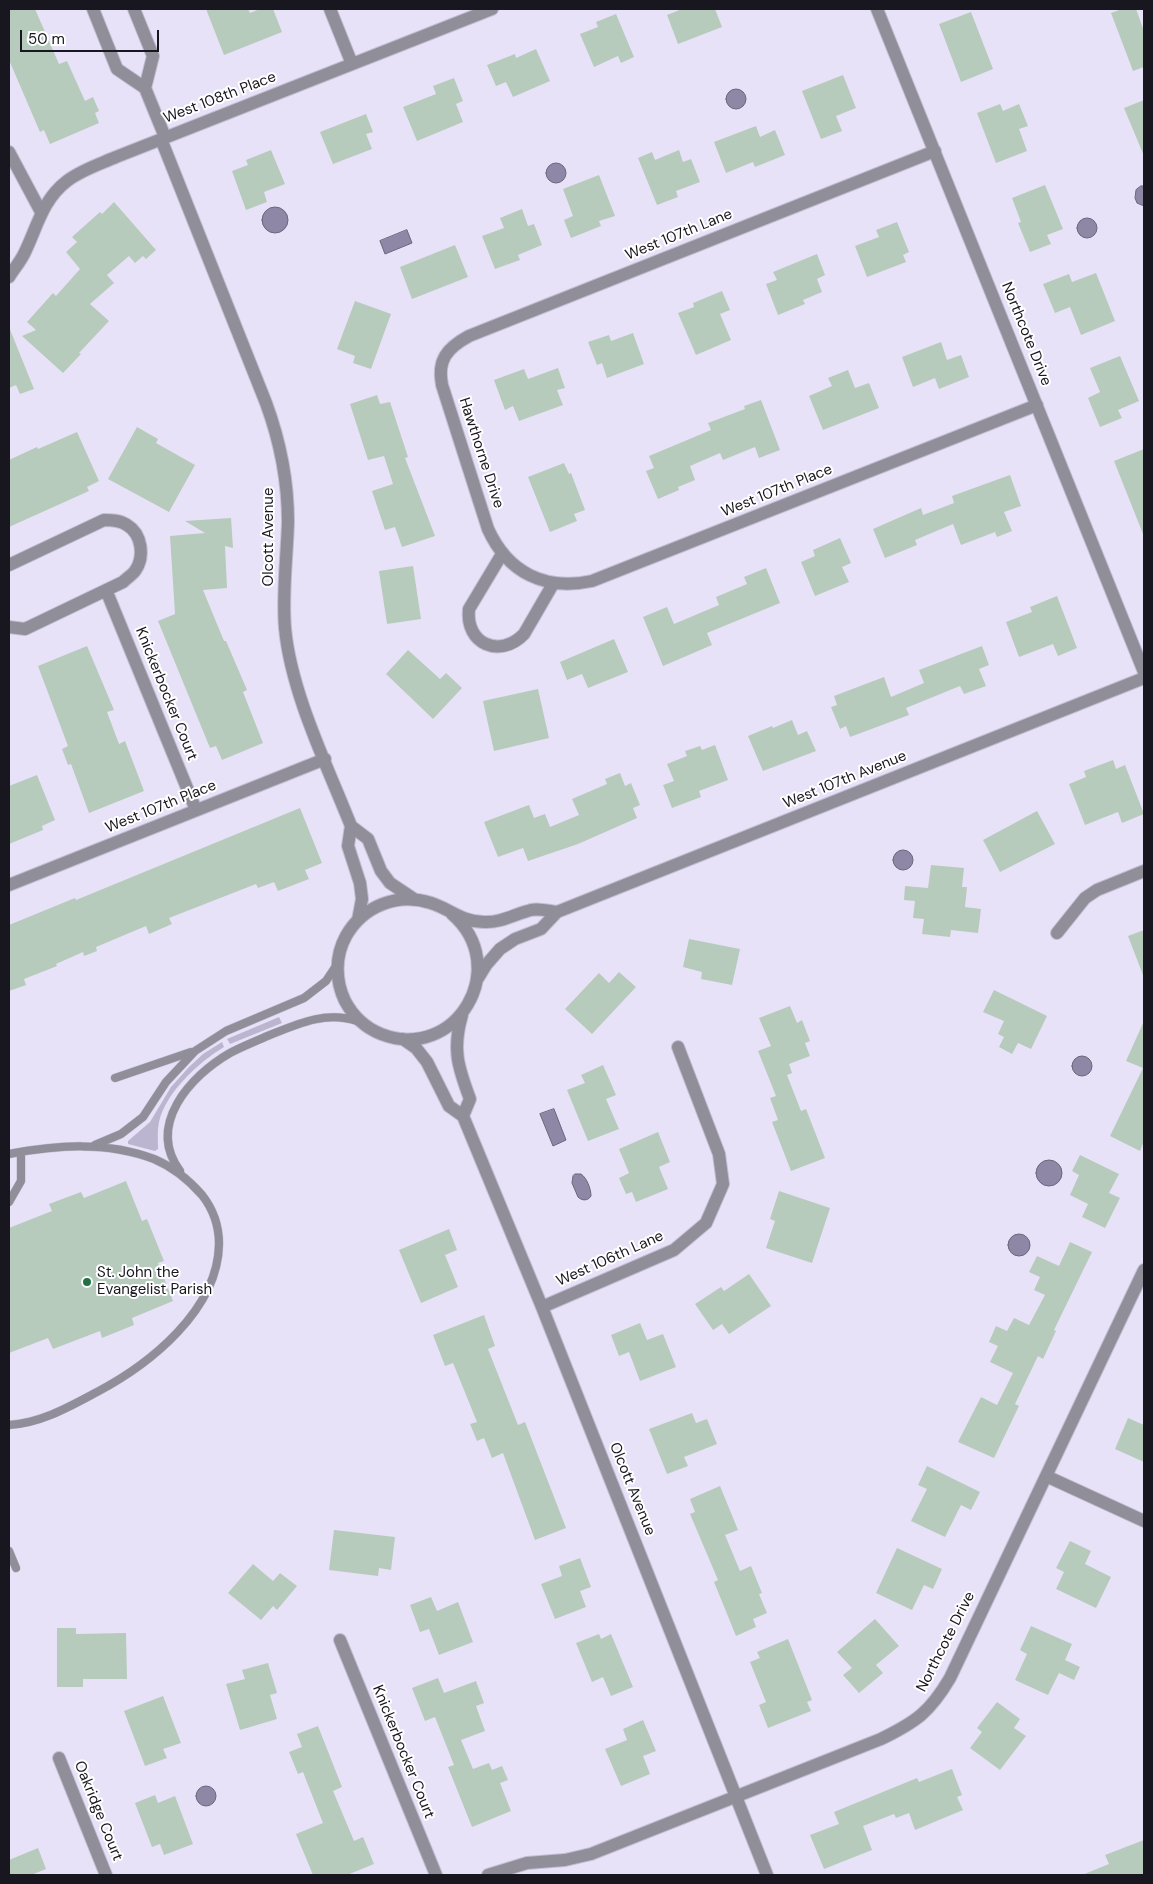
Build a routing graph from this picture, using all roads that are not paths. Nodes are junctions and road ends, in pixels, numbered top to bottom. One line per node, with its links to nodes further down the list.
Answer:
1 (93, 9): 7 (street)
2 (134, 9): 7 (street)
3 (330, 9): 6 (street)
4 (492, 9): 6 (street, West 108th Place)
5 (877, 9): 9 (street, Northcote Drive)
6 (352, 64): 8 (street, West 108th Place)
7 (145, 88): 8 (street, Olcott Avenue)
8 (163, 138): 11 (street, West 108th Place); 23 (street, Olcott Avenue)
9 (934, 151): 13 (street, West 107th Lane); 14 (street, Northcote Drive)
10 (9, 152): 11 (street)
11 (41, 212): 12 (street, West 108th Place)
12 (9, 277)
13 (442, 359): 15 (street, Hawthorne Drive)
14 (1037, 406): 18 (street, West 107th Place); 21 (street, Northcote Drive)
15 (502, 554): 17 (street, Hawthorne Drive); 18 (street)
16 (9, 565): 19 (street)
17 (527, 574): 18 (street, West 107th Place)
18 (553, 584)
19 (106, 590): 20 (street); 24 (street, Knickerbocker Court)
20 (9, 627)
21 (1144, 672)
22 (1144, 678): 29 (street, West 107th Avenue)
23 (325, 758): 24 (street, West 107th Place); 25 (street, Olcott Avenue)
24 (196, 810): 27 (street, West 107th Place)
25 (351, 826): 28 (street, Olcott Avenue); 31 (street, Olcott Avenue)
26 (1144, 871): 32 (street)
27 (9, 885)
28 (414, 899): 30 (street); 31 (street)
29 (557, 912): 30 (street, West 107th Avenue); 34 (street, West 107th Avenue)
30 (452, 914): 34 (street)
31 (358, 920): 33 (street)
32 (1057, 933)
33 (338, 962): 36 (street); 39 (lane)
34 (478, 978): 35 (street)
35 (462, 1014): 37 (street); 41 (street)
36 (361, 1022): 37 (street); 45 (lane)
37 (404, 1039): 41 (street, Olcott Avenue)
38 (678, 1047): 48 (street, West 106th Lane)
39 (195, 1051): 40 (lane); 42 (lane)
40 (115, 1078)
41 (463, 1116): 48 (street, Olcott Avenue)
42 (87, 1146): 43 (lane); 45 (lane)
43 (21, 1152): 44 (lane); 46 (lane)
44 (9, 1154)
45 (189, 1182): 49 (lane)
46 (9, 1202)
47 (1144, 1270): 50 (street, Northcote Drive)
48 (542, 1307): 56 (street, Olcott Avenue)
49 (9, 1425)
50 (1046, 1476): 51 (street); 56 (street, Northcote Drive)
51 (1144, 1521)
52 (9, 1551): 53 (lane)
53 (16, 1568)
54 (340, 1640): 58 (street, Knickerbocker Court)
55 (59, 1758): 57 (street, Oakridge Court)
56 (736, 1796): 59 (street, Northcote Drive); 60 (street, Olcott Avenue)
57 (106, 1875)
58 (436, 1875)
59 (488, 1875)
60 (767, 1875)

